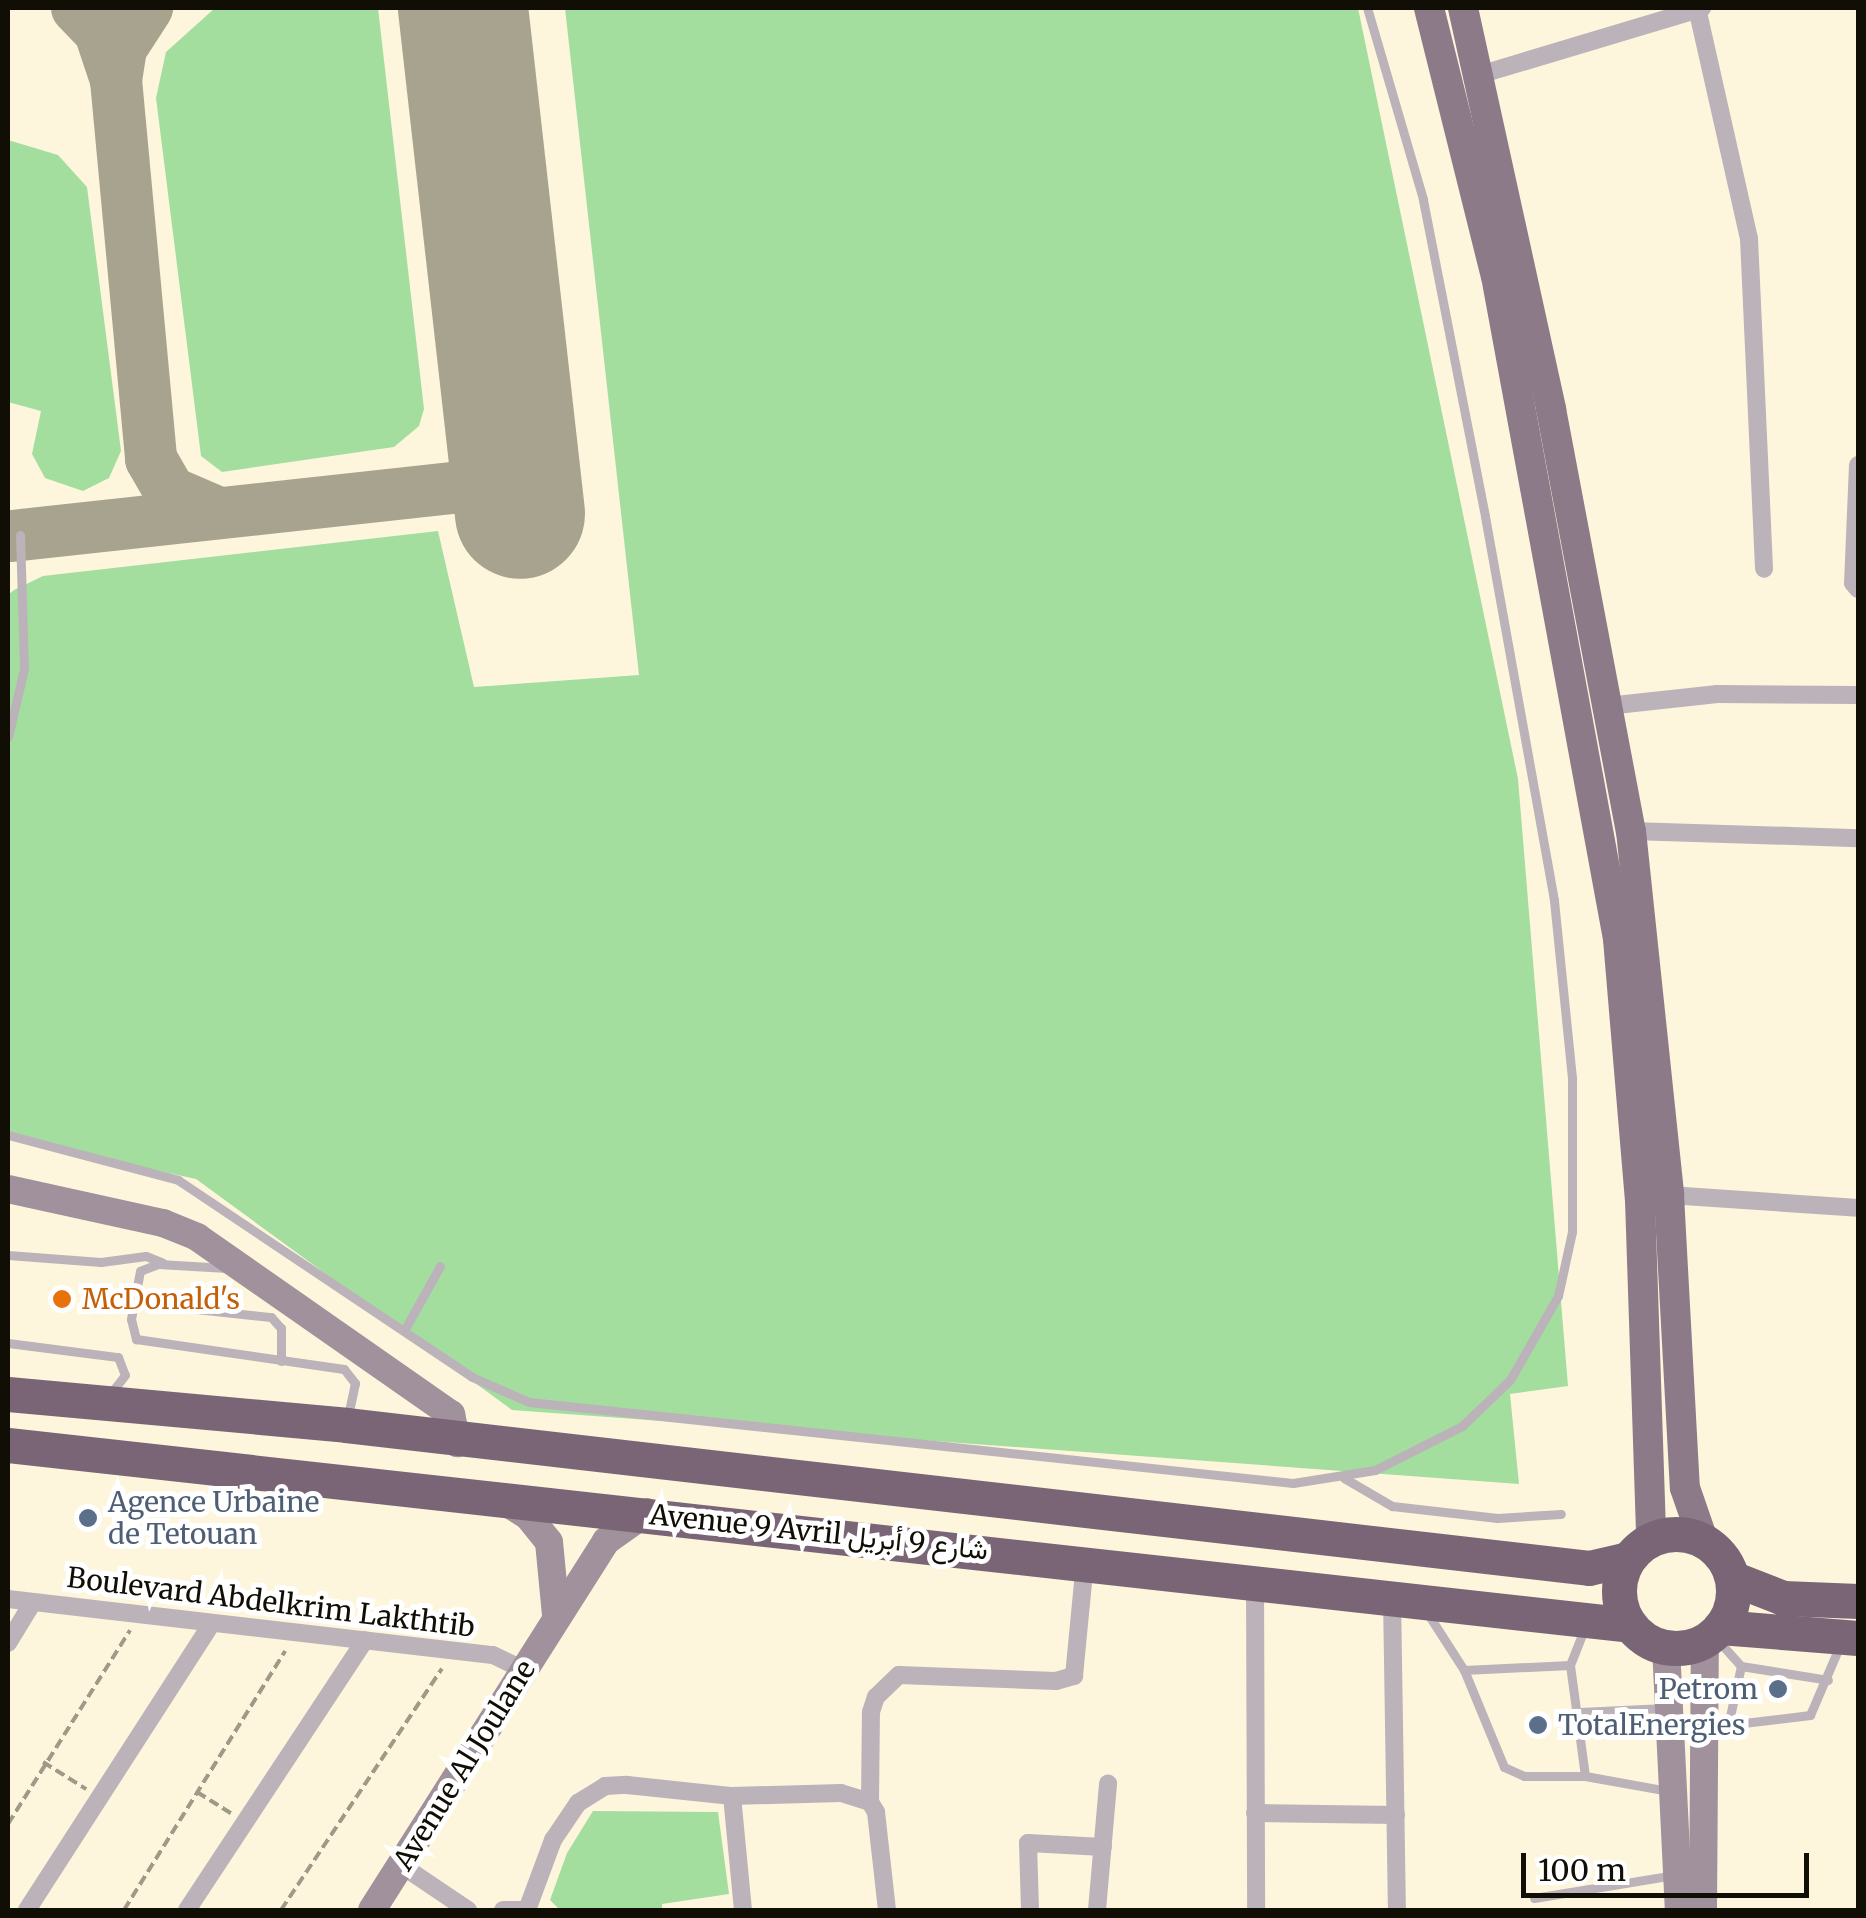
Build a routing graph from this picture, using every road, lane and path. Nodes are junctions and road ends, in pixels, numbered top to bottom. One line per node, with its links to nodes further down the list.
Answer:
1 (1367, 8): 32 (lane)
2 (1430, 8): 37 (main road)
3 (1463, 8): 5 (main road)
4 (1699, 8): 5 (street); 8 (street)
5 (1480, 75): 11 (main road)
6 (1858, 465): 9 (street)
7 (20, 535): 12 (lane)
8 (1764, 568)
9 (1858, 589)
10 (1858, 695): 11 (street)
11 (1607, 706): 13 (main road)
12 (8, 737)
13 (1630, 831): 14 (street); 17 (main road)
14 (1858, 838)
15 (8, 1135): 24 (lane)
16 (8, 1189): 20 (street)
17 (1669, 1195): 18 (street); 36 (main road)
18 (1858, 1208)
19 (8, 1255): 21 (lane)
20 (234, 1262): 21 (lane); 30 (street)
21 (166, 1264): 23 (lane)
22 (440, 1266): 24 (lane)
23 (132, 1302): 26 (lane); 26 (lane)
24 (405, 1329): 32 (lane)
25 (8, 1343): 28 (lane)
26 (281, 1361): 29 (lane)
27 (8, 1394): 28 (highway, Avenue 9 Avril شارع 9 أبريل)
28 (101, 1402): 29 (highway, Avenue 9 Avril شارع 9 أبريل)
29 (346, 1425): 30 (highway, Avenue 9 Avril شارع 9 أبريل)
30 (457, 1443): 37 (highway, Avenue 9 Avril شارع 9 أبريل)
31 (8, 1445): 33 (highway, Avenue 9 Avril شارع 9 أبريل)
32 (1344, 1478): 35 (lane)
33 (494, 1495): 34 (highway, Avenue 9 Avril شارع 9 أبريل); 46 (street)
34 (647, 1512): 38 (highway, Avenue 9 Avril شارع 9 أبريل); 46 (street, Avenue Al Joulane)
35 (1561, 1514)
36 (1703, 1540): 37 (highway); 39 (highway)
37 (1640, 1549): 49 (highway)
38 (1086, 1561): 40 (highway, Avenue 9 Avril شارع 9 أبريل); 72 (street)
39 (1732, 1578): 43 (highway); 51 (highway)
40 (1255, 1580): 41 (highway, Avenue 9 Avril شارع 9 أبريل); 73 (street)
41 (1405, 1598): 47 (highway, Avenue 9 Avril شارع 9 أبريل); 60 (lane); 74 (street)
42 (8, 1599): 44 (street, Boulevard Abdelkrim Lakthtib)
43 (1858, 1601)
44 (33, 1602): 45 (street, Boulevard Abdelkrim Lakthtib); 54 (street)
45 (141, 1614): 48 (street, Boulevard Abdelkrim Lakthtib); 65 (path)
46 (556, 1620): 59 (street, Avenue Al Joulane)
47 (1588, 1620): 49 (highway, Avenue 9 Avril شارع 9 أبريل); 57 (lane)
48 (212, 1622): 50 (street, Boulevard Abdelkrim Lakthtib); 71 (street)
49 (1630, 1625): 55 (highway)
50 (297, 1632): 53 (street, Boulevard Abdelkrim Lakthtib); 68 (path)
51 (1713, 1633): 52 (highway); 55 (highway); 58 (lane); 64 (street)
52 (1850, 1638): 61 (lane)
53 (364, 1640): 56 (street, Boulevard Abdelkrim Lakthtib); 75 (street)
54 (8, 1643)
55 (1666, 1647): 62 (street)
56 (454, 1651): 59 (street, Boulevard Abdelkrim Lakthtib); 84 (path)
57 (1570, 1665): 60 (lane); 63 (lane)
58 (1741, 1666): 61 (lane); 64 (lane)
59 (524, 1670): 78 (street, Avenue Al Joulane)
60 (1464, 1670): 66 (lane)
61 (1828, 1680): 64 (lane)
62 (1668, 1708): 63 (lane); 69 (street)
63 (1580, 1712): 66 (lane)
64 (1718, 1724): 96 (street)
65 (43, 1762): 71 (path); 76 (path)
66 (1585, 1776): 69 (lane)
67 (1108, 1783): 77 (street)
68 (196, 1792): 75 (path); 82 (path)
69 (1674, 1792): 79 (street)
70 (732, 1796): 72 (street); 88 (street); 89 (street)
71 (98, 1797): 81 (street)
72 (870, 1802): 90 (street)
73 (1255, 1813): 74 (street); 93 (street)
74 (1396, 1816): 94 (street)
75 (244, 1821): 83 (street)
76 (8, 1824)
77 (1103, 1847): 91 (street); 92 (street)
78 (401, 1864): 85 (street, Avenue Al Joulane); 86 (street)
79 (1677, 1875): 80 (lane); 95 (street)
80 (1534, 1898)
81 (27, 1910)
82 (124, 1910)
83 (186, 1910)
84 (282, 1910)
85 (372, 1910)
86 (468, 1910)
87 (503, 1910): 88 (street)
88 (528, 1910)
89 (743, 1910)
90 (887, 1910)
91 (1030, 1910)
92 (1097, 1910)
93 (1256, 1910)
94 (1398, 1910)
95 (1678, 1910)
96 (1703, 1910)

